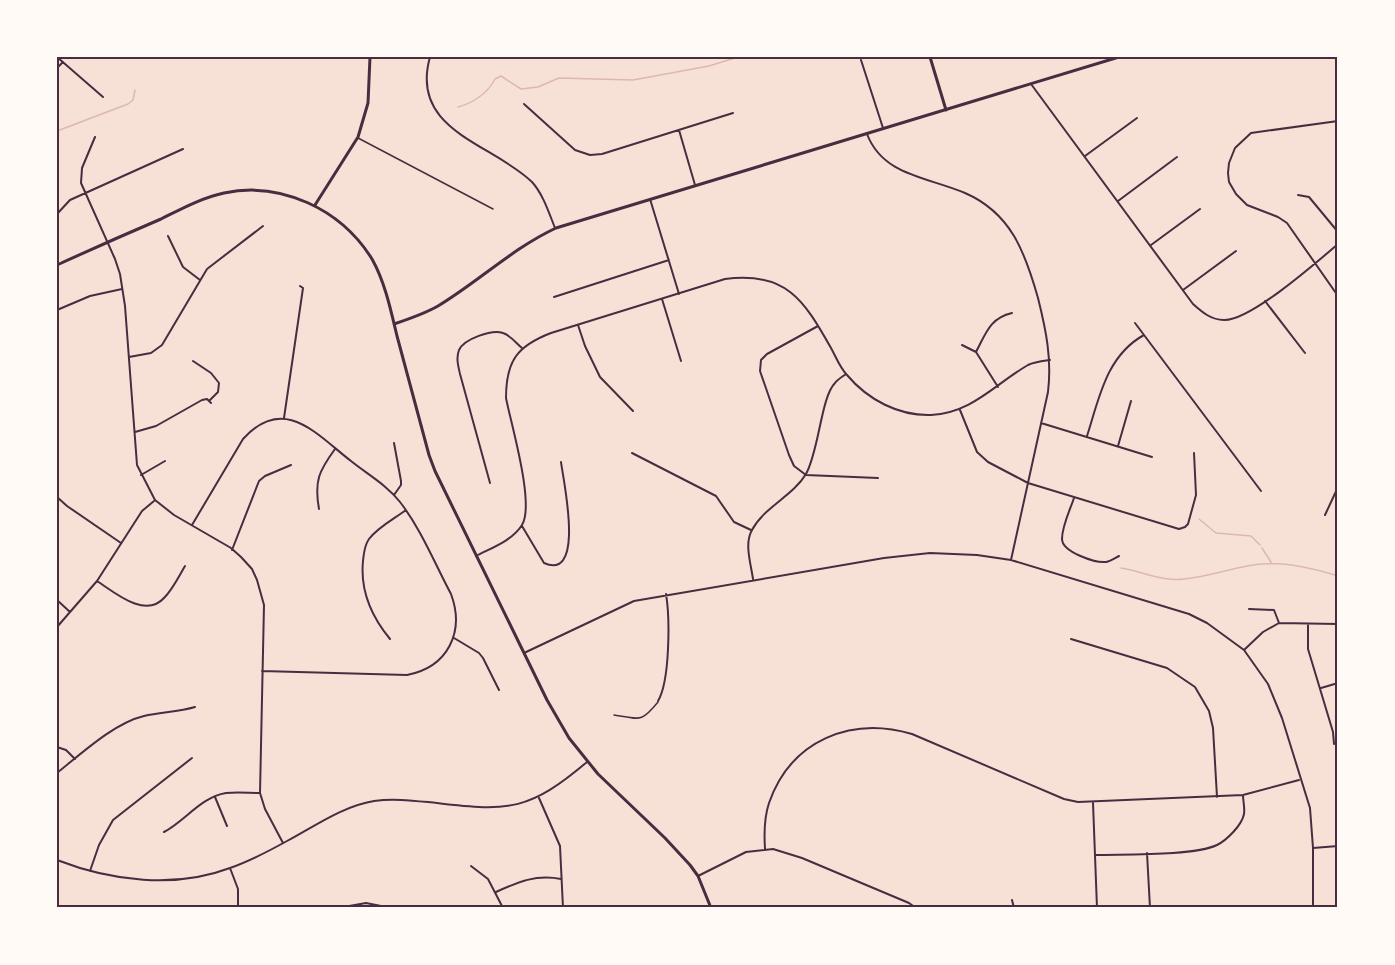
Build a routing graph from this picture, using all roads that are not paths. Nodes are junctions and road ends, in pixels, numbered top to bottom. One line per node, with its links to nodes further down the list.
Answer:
1 (57, 57): 7 (street)
2 (370, 57): 20 (street)
3 (430, 57): 34 (street)
4 (930, 57): 12 (street)
5 (1119, 57): 9 (street)
6 (861, 60): 16 (street)
7 (63, 62): 8 (street); 10 (street)
8 (57, 68)
9 (1031, 84): 12 (street); 22 (street)
10 (103, 97)
11 (524, 104): 17 (street)
12 (946, 110): 16 (street)
13 (733, 113): 17 (street)
14 (1137, 118): 22 (street)
15 (1338, 121): 42 (street)
16 (883, 128): 18 (street)
17 (679, 130): 24 (street)
18 (867, 134): 24 (street); 65 (street)
19 (95, 137): 25 (street)
20 (358, 137): 29 (street); 30 (lane)
21 (183, 149): 25 (street)
22 (1085, 156): 28 (street)
23 (1177, 157): 28 (street)
24 (696, 185): 27 (street)
25 (85, 193): 32 (street); 37 (street)
26 (1298, 195): 35 (street)
27 (650, 199): 34 (street); 41 (street)
28 (1118, 201): 39 (street)
29 (315, 205): 37 (street); 56 (street)
30 (493, 208)
31 (1200, 209): 39 (street)
32 (57, 214)
33 (263, 226): 44 (street)
34 (556, 228): 56 (street)
35 (1338, 232)
36 (168, 236): 44 (street)
37 (108, 242): 43 (street); 46 (street)
38 (1338, 244): 42 (street)
39 (1151, 245): 47 (street)
40 (1236, 251): 47 (street)
41 (669, 260): 48 (street); 50 (street)
42 (1316, 263): 49 (street); 52 (street)
43 (57, 265)
44 (200, 280): 64 (street)
45 (300, 286): 73 (street)
46 (123, 289): 53 (street); 64 (street)
47 (1183, 290): 52 (street)
48 (678, 294): 51 (street); 58 (street)
49 (1338, 296)
50 (554, 297)
51 (662, 299): 57 (street); 67 (street)
52 (1265, 301): 63 (street)
53 (57, 310)
54 (1012, 313): 62 (street)
55 (1136, 323): 59 (street)
56 (394, 324): 105 (street)
57 (578, 324): 61 (street); 72 (street)
58 (818, 326): 68 (street); 87 (street)
59 (1144, 335): 76 (street); 92 (street)
60 (962, 345): 62 (street)
61 (522, 348): 89 (street); 101 (street)
62 (976, 352): 69 (street)
63 (1305, 353)
64 (129, 357): 75 (street)
65 (1050, 360): 69 (street); 74 (street)
66 (193, 361): 75 (street)
67 (681, 361)
68 (846, 374): 71 (street); 87 (street)
69 (998, 387): 71 (street)
70 (1131, 401): 78 (street)
71 (960, 410): 90 (street)
72 (633, 411)
73 (284, 418): 79 (street); 100 (street)
74 (1041, 423): 76 (street); 90 (street)
75 (135, 432): 86 (street)
76 (1087, 436): 78 (street)
77 (394, 443): 93 (street)
78 (1118, 446): 82 (street)
79 (335, 449): 93 (street); 97 (street)
80 (632, 453): 102 (street)
81 (1194, 453): 95 (street)
82 (1152, 458)
83 (165, 461): 86 (street)
84 (561, 462): 101 (street)
85 (291, 465): 104 (street)
86 (141, 475): 96 (street)
87 (806, 475): 88 (street); 102 (street)
88 (879, 478)
89 (490, 483)
90 (1028, 483): 95 (street); 107 (street)
91 (1338, 487): 99 (street)
92 (1261, 491)
93 (394, 495): 98 (street)
94 (57, 498): 103 (street)
95 (1074, 498): 106 (street)
96 (155, 500): 100 (street); 103 (street)
97 (319, 509)
98 (406, 510): 119 (street); 120 (street)
99 (1325, 515)
100 (192, 525): 104 (street)
101 (522, 526): 105 (street)
102 (751, 530): 109 (street)
103 (121, 543): 110 (street)
104 (232, 550): 124 (street)
105 (476, 556): 123 (street)
106 (1119, 556)
107 (1011, 560): 109 (street); 122 (street)
108 (185, 566): 110 (street)
109 (753, 579): 111 (street)
110 (97, 581): 114 (street)
111 (666, 594): 123 (street); 128 (street)
112 (57, 600): 114 (street)
113 (1249, 609): 115 (street)
114 (70, 612): 118 (street)
115 (1279, 623): 116 (street); 122 (street)
116 (1308, 624): 117 (street); 126 (street)
117 (1338, 624)
118 (57, 627)
119 (453, 638): 124 (street); 127 (street)
120 (390, 639)
121 (1071, 639): 142 (street)
122 (1244, 650): 137 (street)
123 (524, 652): 135 (street)
124 (262, 671): 138 (street)
125 (1338, 683): 126 (street)
126 (1321, 688): 131 (street)
127 (499, 690)
128 (658, 701): 130 (lane)
129 (195, 707): 134 (street)
130 (615, 715)
131 (1334, 744)
132 (57, 747): 134 (street)
133 (192, 758): 155 (street)
134 (75, 759): 136 (street)
135 (587, 762): 141 (street); 156 (street)
136 (57, 773)
137 (1300, 780): 139 (street); 148 (street)
138 (260, 793): 140 (street); 146 (street)
139 (1243, 795): 142 (street); 150 (street)
140 (215, 797): 144 (street); 145 (street)
141 (538, 797): 146 (street); 157 (street)
142 (1217, 797): 143 (street)
143 (1093, 802): 149 (street); 151 (street)
144 (227, 826)
145 (164, 832)
146 (283, 843): 154 (street)
147 (1338, 846): 148 (street)
148 (1313, 848): 170 (street)
149 (765, 849): 156 (street); 166 (street)
150 (1147, 853): 151 (street); 169 (street)
151 (1096, 855): 168 (street)
152 (57, 860): 155 (street)
153 (471, 866): 158 (street)
154 (230, 868): 155 (street); 160 (street)
155 (90, 871)
156 (698, 876): 165 (street)
157 (562, 879): 158 (street); 164 (street)
158 (496, 892): 163 (street)
159 (1012, 900): 167 (street)
160 (238, 908)
161 (338, 908): 162 (street)
162 (391, 908)
163 (503, 908)
164 (563, 908)
165 (711, 908)
166 (916, 908)
167 (1014, 908)
168 (1097, 908)
169 (1150, 908)
170 (1313, 908)

